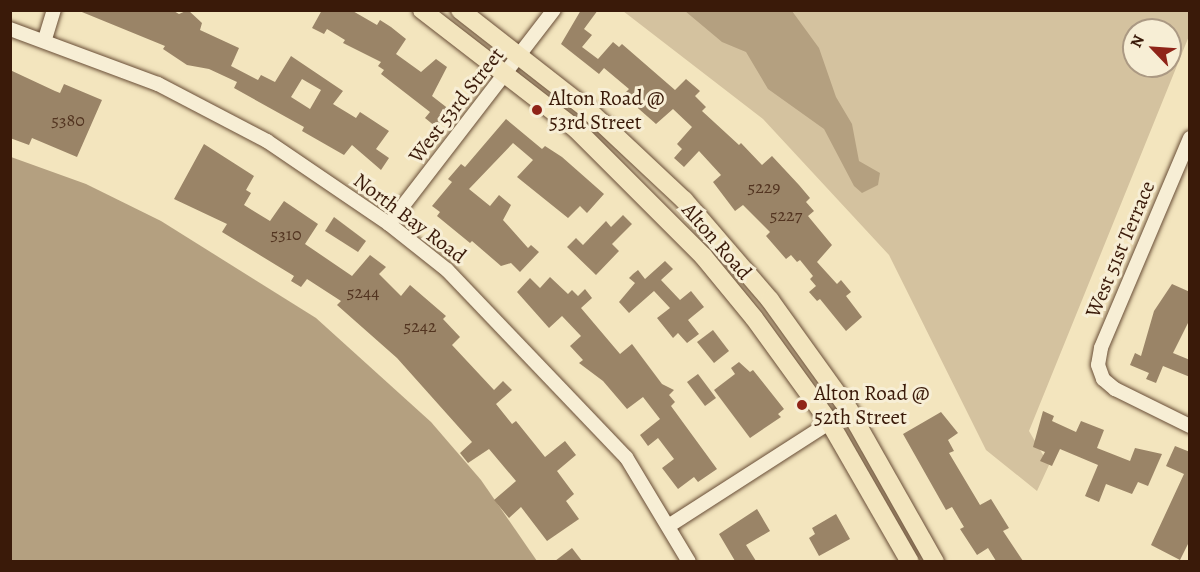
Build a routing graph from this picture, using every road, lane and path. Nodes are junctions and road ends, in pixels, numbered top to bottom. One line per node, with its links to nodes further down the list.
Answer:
1 (54, 10): 6 (street)
2 (422, 10): 8 (main road, Alton Road)
3 (460, 10): 7 (main road, Alton Road)
4 (554, 10): 7 (street, West 53rd Street)
5 (10, 29): 6 (street, North Bay Road)
6 (45, 39): 10 (street, North Bay Road)
7 (522, 54): 8 (street, West 53rd Street); 11 (main road, Alton Road)
8 (508, 73): 10 (street, West 53rd Street); 12 (main road, Alton Road)
9 (1190, 138): 13 (street, West 51st Terrace)
10 (389, 224): 14 (street, North Bay Road)
11 (849, 410): 12 (street); 17 (main road, Alton Road)
12 (830, 423): 14 (street); 16 (main road, Alton Road)
13 (1190, 426)
14 (670, 525): 15 (street, North Bay Road)
15 (688, 561)
16 (910, 561)
17 (935, 561)

